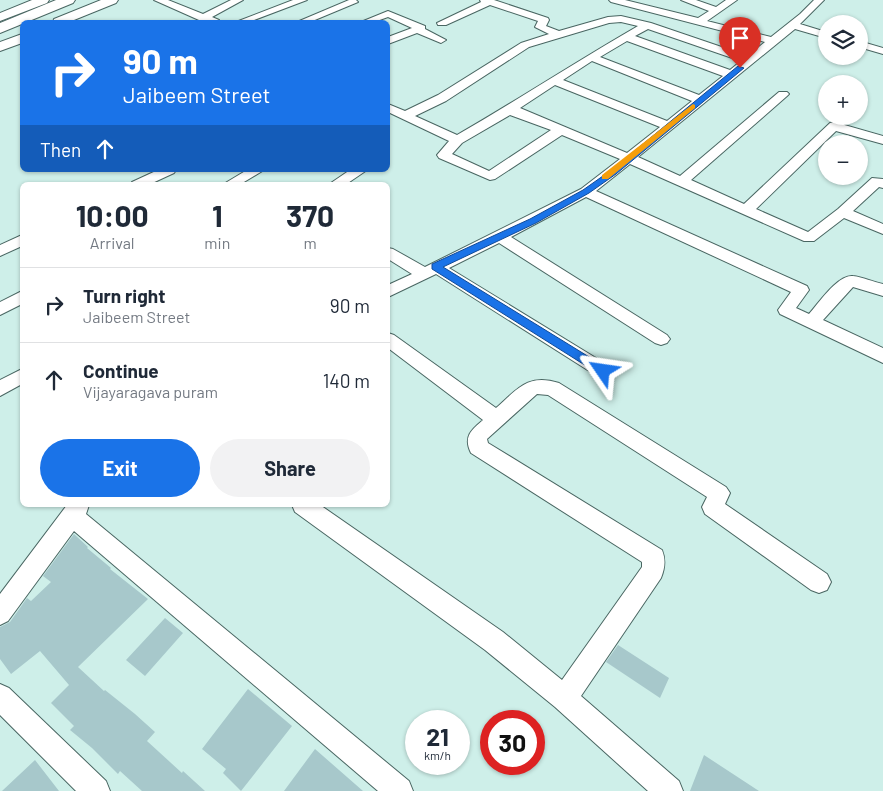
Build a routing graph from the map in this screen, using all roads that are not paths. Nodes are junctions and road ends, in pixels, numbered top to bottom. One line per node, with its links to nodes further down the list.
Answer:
1 (68, 0): 15 (highway)
2 (87, 0): 15 (highway)
3 (112, 0): 15 (main road)
4 (238, 0): 17 (street)
5 (302, 0): 20 (street)
6 (686, 0): 13 (street)
7 (732, 0): 13 (street)
8 (819, 0): 27 (street)
9 (166, 1): 17 (street)
10 (487, 1): 25 (street); 32 (street)
11 (620, 1): 24 (street)
12 (359, 4): 14 (street); 21 (street)
13 (716, 10): 24 (street)
14 (388, 14): 22 (street); 30 (street)
15 (45, 15): 16 (main road); 18 (highway)
16 (0, 17)
17 (203, 18): 19 (street)
18 (28, 20)
19 (209, 20)
20 (247, 20)
21 (308, 20)
22 (372, 20)
23 (20, 22): 28 (highway)
24 (699, 22): 38 (street)
25 (442, 23)
26 (647, 24): 32 (street); 34 (street); 43 (street)
27 (793, 25): 31 (street); 38 (street)
28 (0, 28)
29 (20, 28): 33 (highway)
30 (417, 29): 36 (street); 37 (street)
31 (818, 32)
32 (558, 34): 50 (street)
33 (0, 36)
34 (626, 37): 42 (street); 44 (street)
35 (20, 39): 39 (main road)
36 (390, 40)
37 (441, 40)
38 (773, 41): 43 (street)
39 (0, 47)
40 (868, 47): 41 (street)
41 (883, 51)
42 (591, 58): 45 (street); 47 (street)
43 (749, 60): 44 (street)
44 (732, 75): 47 (street)
45 (554, 81): 49 (street); 51 (street)
46 (783, 94): 62 (street)
47 (700, 100): 51 (street)
48 (390, 109): 50 (street)
49 (506, 112): 52 (street); 53 (street)
50 (406, 116): 53 (street)
51 (669, 126): 55 (street)
52 (562, 129): 53 (street); 55 (street)
53 (457, 140)
54 (883, 140): 65 (street)
55 (629, 158): 62 (street); 64 (street)
56 (164, 172): 59 (street)
57 (253, 172): 60 (street)
58 (357, 172): 61 (street)
59 (143, 182)
60 (235, 182)
61 (340, 182)
62 (681, 182): 65 (street)
63 (883, 184): 66 (street)
64 (586, 192): 68 (street); 77 (street)
65 (746, 210): 66 (street)
66 (843, 212): 67 (street)
67 (883, 229)
68 (500, 237): 72 (street); 78 (street)
69 (20, 241): 70 (street)
70 (0, 251)
71 (390, 255): 72 (street)
72 (429, 270): 74 (street); 81 (street)
73 (883, 290): 77 (street)
74 (390, 291)
75 (20, 298): 76 (street)
76 (0, 309)
77 (812, 322): 80 (street)
78 (661, 339)
79 (390, 340): 84 (street)
80 (883, 356)
81 (603, 371)
82 (20, 377): 83 (street)
83 (0, 389)
84 (496, 419): 87 (street); 90 (street)
85 (306, 507): 90 (street)
86 (76, 511): 88 (street); 92 (street)
87 (819, 582)
88 (0, 613)
89 (0, 697): 91 (street)
90 (564, 698): 93 (street)
91 (96, 791)
92 (399, 791)
93 (669, 791)

